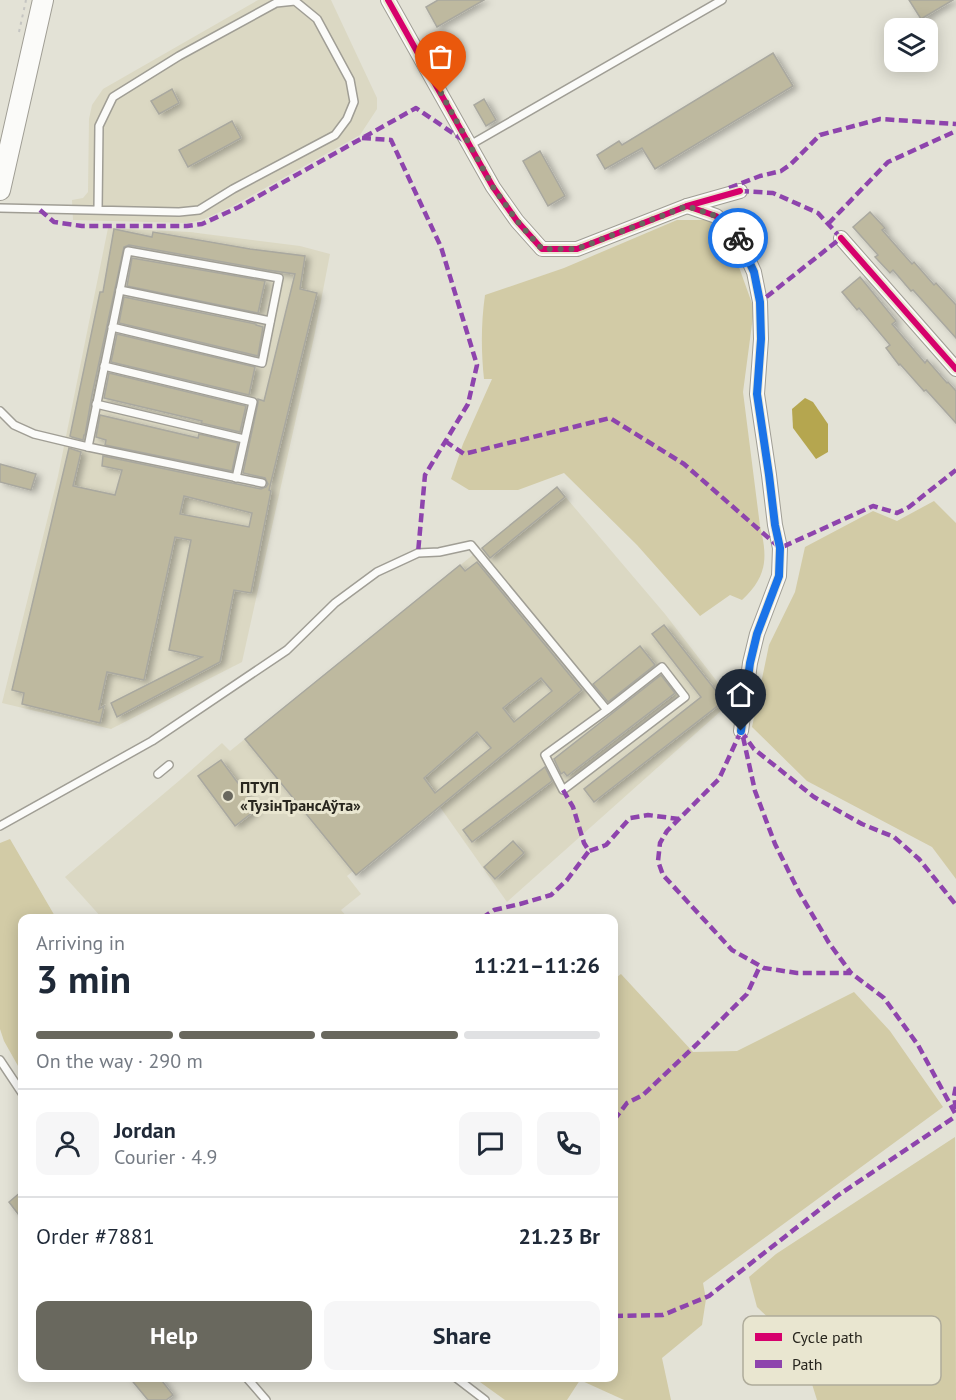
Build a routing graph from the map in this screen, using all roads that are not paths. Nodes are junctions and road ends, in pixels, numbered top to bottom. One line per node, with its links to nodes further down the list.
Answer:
1 (43, 0): 5 (main road)
2 (388, 0): 4 (street)
3 (722, 0): 4 (lane)
4 (470, 145): 7 (street)
5 (2, 183)
6 (740, 191): 7 (street)
7 (687, 206): 23 (street)
8 (0, 208): 9 (lane)
9 (98, 210): 9 (lane)
10 (841, 237): 15 (street)
11 (120, 290): 12 (lane); 12 (lane); 13 (lane)
12 (270, 321): 13 (lane)
13 (112, 327): 14 (lane)
14 (104, 366): 16 (lane); 18 (lane)
15 (956, 369)
16 (96, 404): 18 (lane); 19 (lane)
17 (0, 411): 19 (lane)
18 (244, 439): 20 (lane)
19 (88, 447): 20 (lane)
20 (236, 478): 21 (lane)
21 (262, 483)
22 (607, 710): 22 (lane); 26 (lane)
23 (741, 731)
24 (170, 765): 25 (lane)
25 (158, 774)
26 (0, 826)
27 (0, 1060): 28 (lane)
28 (18, 1087)
29 (250, 1382): 31 (lane)
30 (462, 1382): 32 (lane)
31 (266, 1400)
32 (485, 1400)

